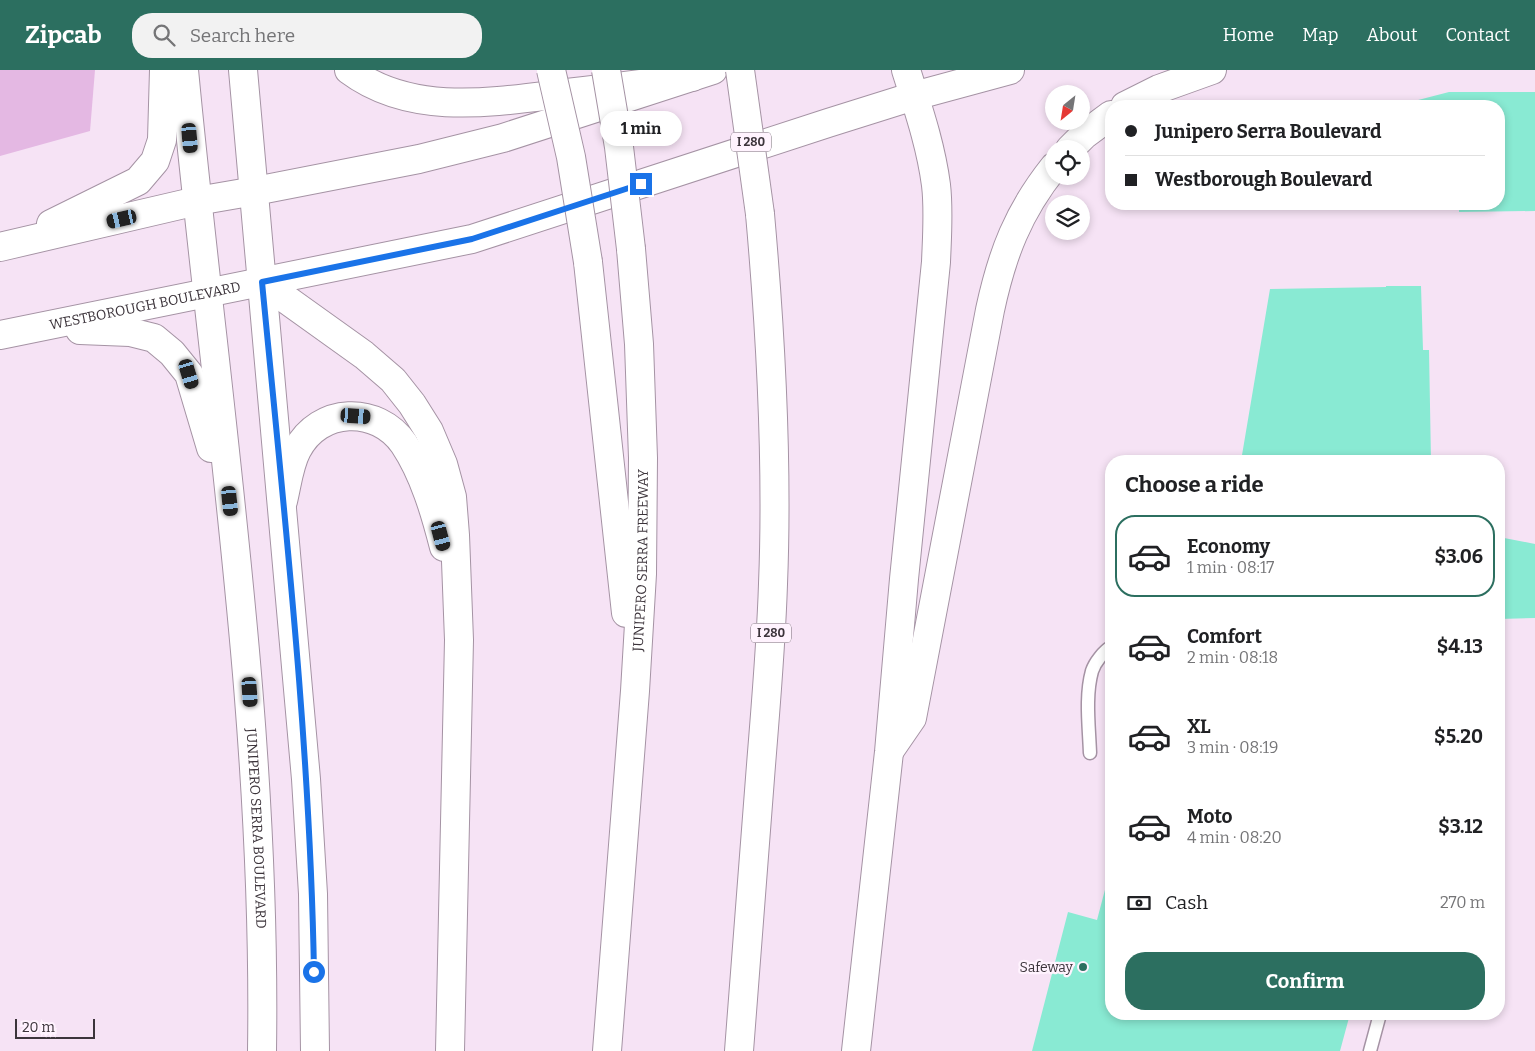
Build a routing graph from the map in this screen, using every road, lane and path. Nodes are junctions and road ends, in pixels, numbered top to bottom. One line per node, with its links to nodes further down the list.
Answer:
1 (164, 70): 19 (main road)
2 (184, 70): 18 (main road, JUNIPERO SERRA BOULEVARD)
3 (243, 70): 17 (main road)
4 (349, 70): 11 (main road)
5 (551, 70): 28 (main road, bridge)
6 (606, 70): 28 (main road, JUNIPERO SERRA FREEWAY, bridge)
7 (740, 70): 36 (main road, I 280, bridge)
8 (906, 70): 12 (main road)
9 (1010, 70): 12 (main road, WESTBOROUGH BOULEVARD)
10 (1212, 70): 13 (main road)
11 (703, 74): 17 (main road)
12 (914, 96): 20 (main road, WESTBOROUGH BOULEVARD); 29 (main road)
13 (1137, 100)
14 (1105, 119): 15 (main road)
15 (1079, 140)
16 (1045, 179): 29 (main road)
17 (255, 192): 18 (main road); 20 (main road)
18 (196, 201): 19 (main road); 21 (main road, JUNIPERO SERRA BOULEVARD)
19 (5, 246)
20 (262, 282): 21 (main road, WESTBOROUGH BOULEVARD); 24 (main road); 26 (main road)
21 (207, 294): 22 (main road, WESTBOROUGH BOULEVARD); 25 (main road, JUNIPERO SERRA BOULEVARD)
22 (32, 329): 23 (main road, WESTBOROUGH BOULEVARD); 25 (main road)
23 (0, 335)
24 (282, 501): 26 (main road); 33 (main road)
25 (232, 520): 32 (main road, JUNIPERO SERRA BOULEVARD)
26 (459, 640): 34 (main road)
27 (1105, 651): 30 (lane)
28 (635, 691): 35 (main road, JUNIPERO SERRA FREEWAY)
29 (889, 752): 37 (main road)
30 (1090, 753)
31 (1378, 1020): 38 (lane)
32 (262, 1051)
33 (316, 1051)
34 (450, 1051)
35 (607, 1051)
36 (739, 1051)
37 (856, 1051)
38 (1370, 1051)

